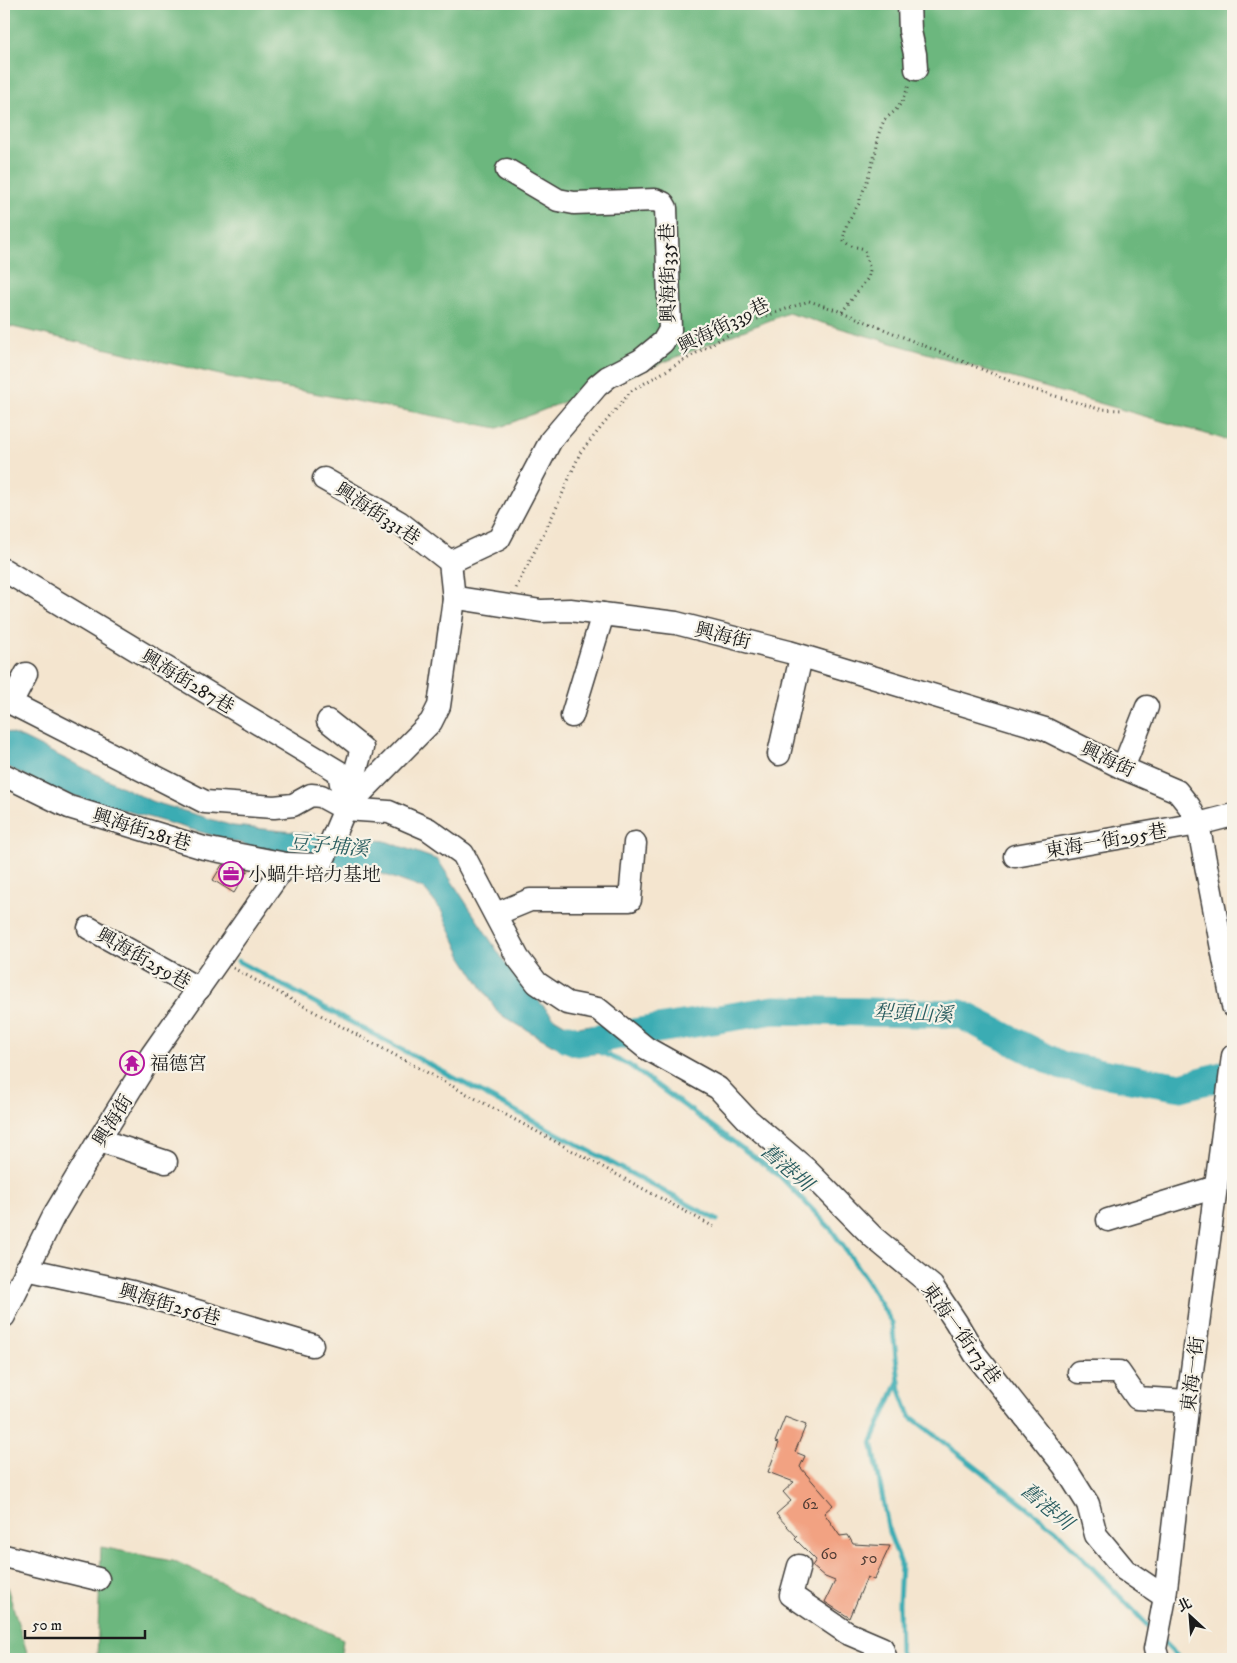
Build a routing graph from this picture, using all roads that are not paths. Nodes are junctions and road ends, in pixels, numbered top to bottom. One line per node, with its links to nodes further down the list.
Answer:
1 (909, 4): 2 (street)
2 (916, 69)
3 (507, 170): 5 (street, 興海街335巷)
4 (324, 478): 5 (street, 興海街331巷)
5 (450, 562): 7 (street)
6 (4, 570): 17 (street, 興海街287巷)
7 (454, 599): 8 (street, 興海街); 17 (street)
8 (604, 614): 9 (street, 興海街); 12 (street)
9 (801, 657): 14 (street); 15 (street, 興海街)
10 (26, 674): 17 (street)
11 (1146, 707): 15 (street)
12 (572, 716)
13 (328, 721): 17 (street)
14 (779, 754)
15 (1123, 768): 19 (street, 興海街)
16 (4, 775): 22 (street, 興海街281巷)
17 (345, 810): 22 (street); 23 (street)
18 (1233, 816): 19 (street)
19 (1198, 824): 21 (street, 東海一街295巷); 26 (street)
20 (635, 842): 23 (street)
21 (1015, 856)
22 (286, 864): 25 (street, 興海街)
23 (496, 914): 40 (street, 東海一街173巷)
24 (89, 928): 25 (street, 興海街259巷)
25 (199, 989): 28 (street, 興海街)
26 (1233, 1006)
27 (1233, 1056): 30 (street, 東海一街)
28 (99, 1140): 29 (street); 32 (street, 興海街)
29 (166, 1162)
30 (1216, 1187): 31 (street); 36 (street, 東海一街)
31 (1108, 1220)
32 (26, 1269): 33 (street, 興海街); 34 (street, 興海街256巷)
33 (6, 1305)
34 (312, 1345)
35 (1079, 1372): 36 (street)
36 (1188, 1401): 40 (street, 東海一街)
37 (4, 1556): 39 (street)
38 (799, 1566): 41 (street)
39 (98, 1579)
40 (1164, 1600): 42 (street, 東海一街)
41 (886, 1659)
42 (1158, 1659)

